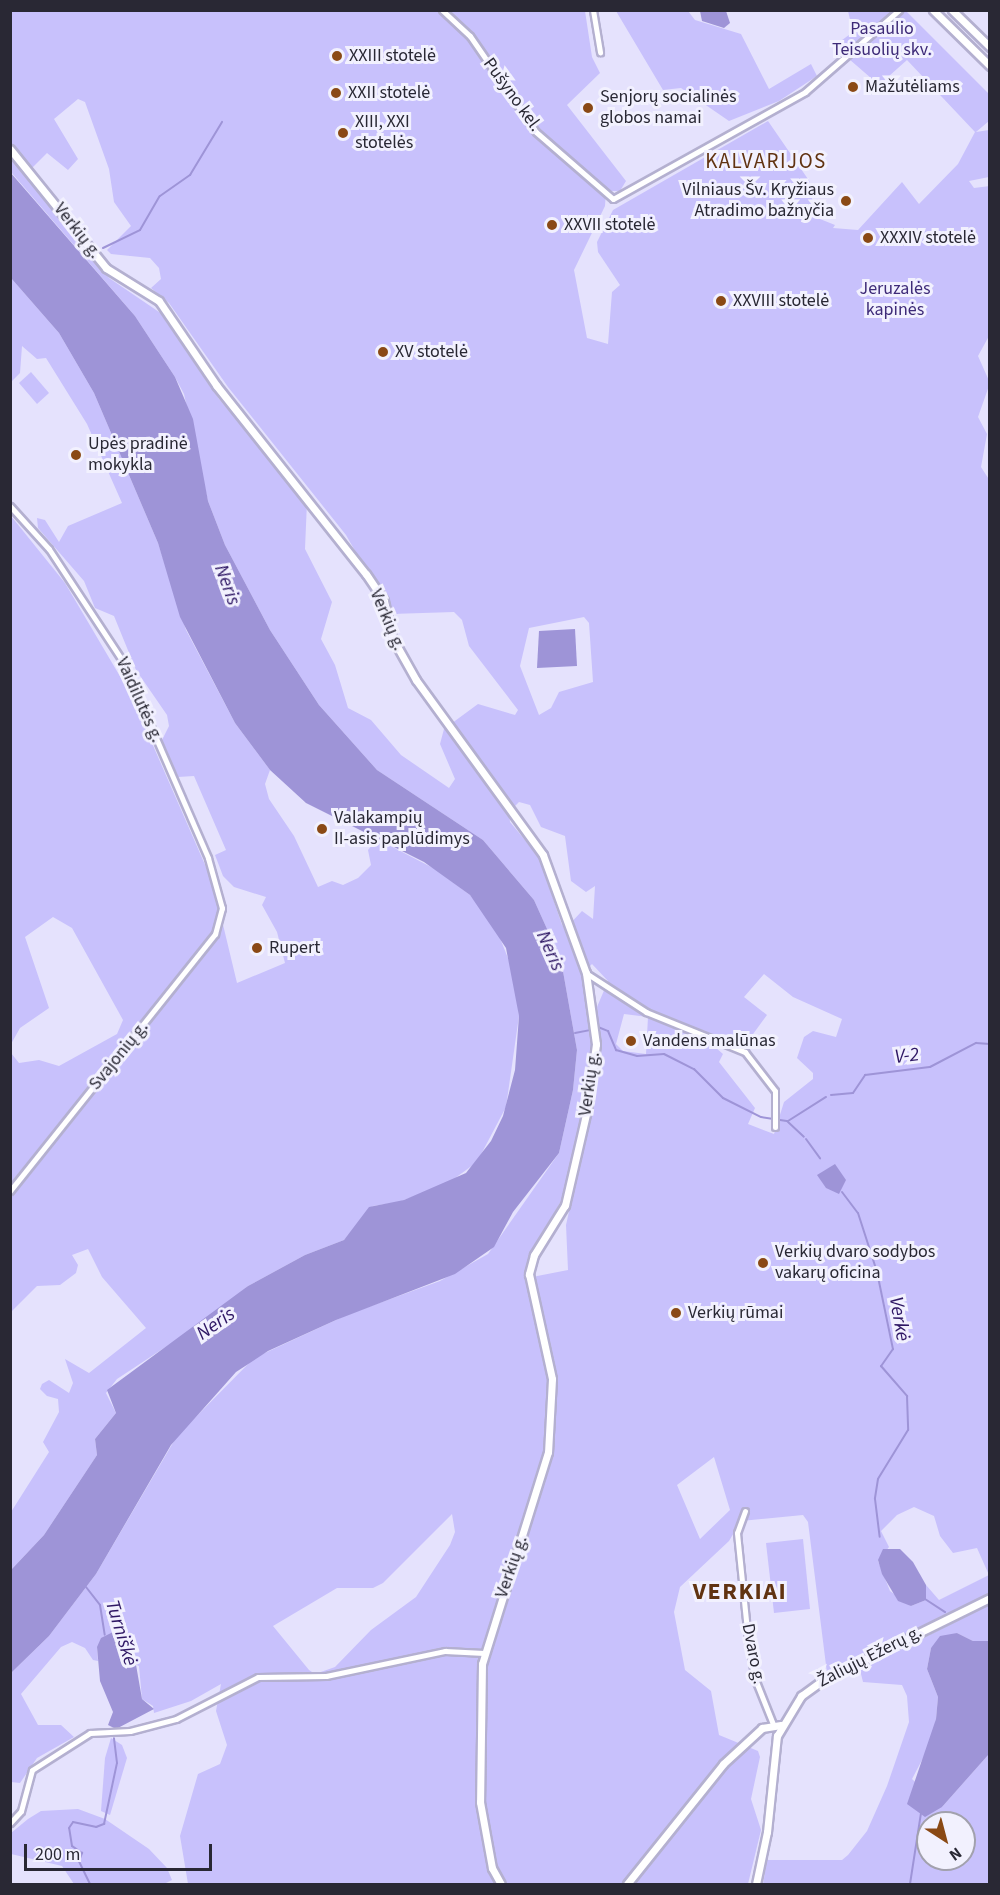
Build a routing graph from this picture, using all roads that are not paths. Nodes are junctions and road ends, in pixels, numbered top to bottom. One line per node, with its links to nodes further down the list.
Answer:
1 (442, 10): 3 (street, Pušyno kel.)
2 (593, 10): 7 (street)
3 (899, 10)
4 (933, 10): 8 (main road)
5 (952, 10): 6 (main road)
6 (990, 47)
7 (600, 52)
8 (990, 66)
9 (10, 149): 12 (main road, Verkių g.)
10 (10, 506): 11 (street, Vaidilutės g.)
11 (222, 918): 14 (street, Svajonių g.)
12 (586, 973): 13 (street); 17 (main road, Verkių g.)
13 (775, 1127)
14 (10, 1191)
15 (745, 1511): 18 (street, Dvaro g.)
16 (990, 1598): 18 (main road, Žaliųjų Ežerų g.)
17 (484, 1653): 19 (street); 20 (main road, Verkių g.)
18 (777, 1725): 21 (main road); 22 (main road, Žaliųjų Ežerų g.)
19 (10, 1823)
20 (501, 1884)
21 (627, 1884)
22 (756, 1884)

